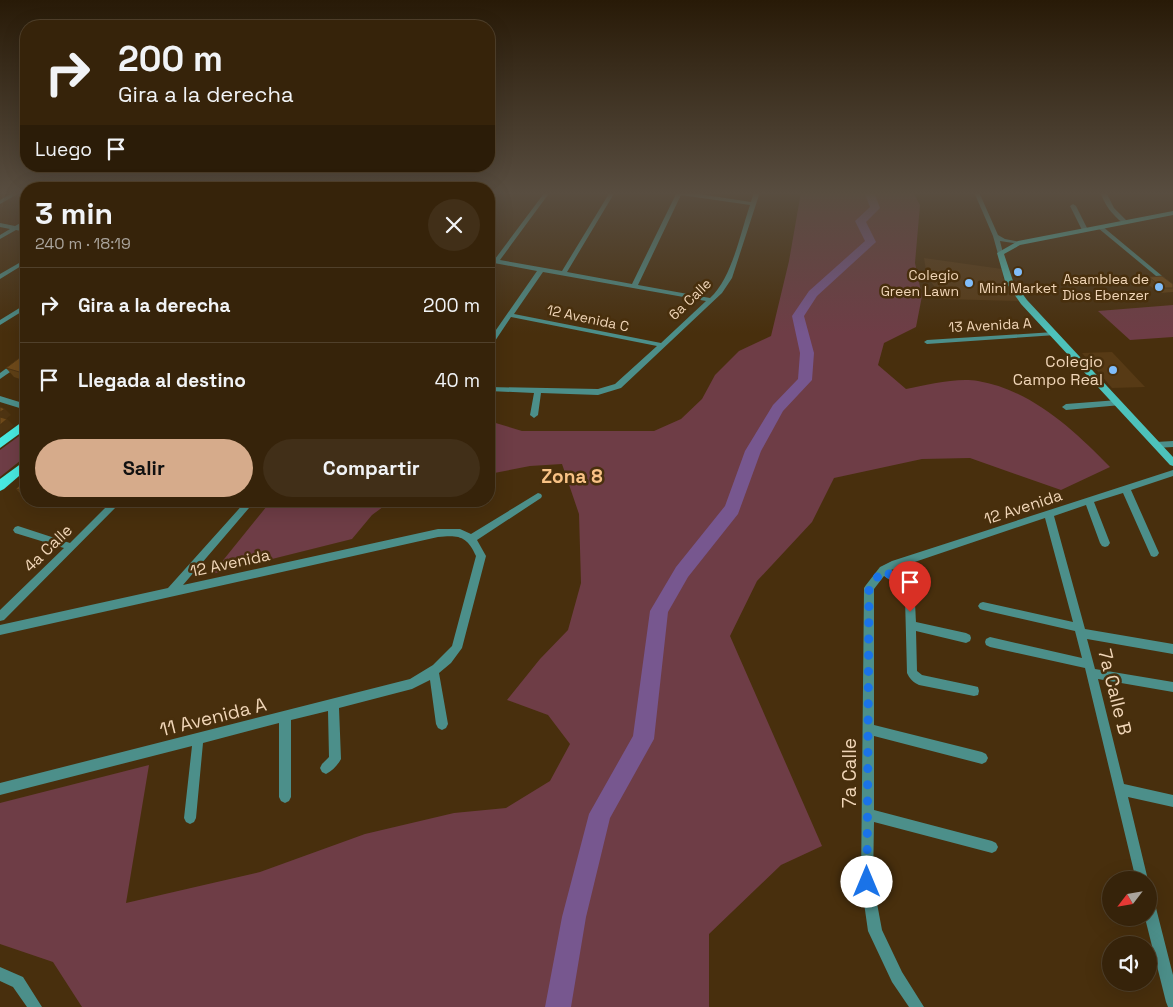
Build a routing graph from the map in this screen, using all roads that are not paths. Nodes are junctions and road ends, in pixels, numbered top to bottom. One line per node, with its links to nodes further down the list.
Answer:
1 (510, 239): 11 (street)
2 (584, 239): 15 (street)
3 (656, 239): 17 (street)
4 (741, 239): 19 (street, 6a Calle)
5 (997, 239): 10 (street)
6 (1001, 239): 9 (street)
7 (1039, 239): 9 (street)
8 (1113, 239): 18 (street)
9 (1018, 243): 10 (street)
10 (1000, 252): 23 (street)
11 (495, 257)
12 (495, 262): 14 (street)
13 (20, 265): 16 (street)
14 (540, 271): 15 (street); 21 (street)
15 (563, 274): 17 (street)
16 (0, 277)
17 (634, 287): 19 (street)
18 (1173, 288)
19 (710, 300): 26 (street, 6a Calle)
20 (20, 310): 22 (street)
21 (510, 315): 24 (street); 26 (street, 12 Avenida C)
22 (0, 323)
23 (1054, 334): 25 (street, 13 Avenida A); 32 (street)
24 (495, 336)
25 (927, 342)
26 (660, 346): 30 (street, 6a Calle)
27 (20, 362): 28 (street)
28 (0, 377)
29 (495, 388): 30 (street)
30 (538, 391): 35 (street)
31 (0, 399): 33 (street)
32 (1118, 403): 34 (street); 40 (street)
33 (20, 404)
34 (1066, 407)
35 (534, 415)
36 (20, 428): 38 (main road)
37 (20, 435): 41 (main road)
38 (0, 444)
39 (1173, 444): 40 (street)
40 (1156, 445): 43 (street)
41 (0, 448)
42 (20, 463): 46 (main road)
43 (1173, 463)
44 (20, 469): 47 (main road)
45 (1173, 473): 48 (street, 12 Avenida)
46 (0, 480)
47 (0, 486)
48 (1126, 488): 50 (street, 12 Avenida); 58 (street)
49 (538, 496): 55 (street)
50 (1088, 501): 53 (street, 12 Avenida); 56 (street)
51 (112, 507): 57 (street, 4a Calle)
52 (246, 507): 60 (street)
53 (1049, 515): 59 (street, 12 Avenida); 65 (street, 7a Calle B)
54 (18, 530): 57 (street)
55 (470, 536): 60 (street, 12 Avenida); 70 (street)
56 (1105, 543)
57 (71, 547): 62 (street, 4a Calle)
58 (1154, 552)
59 (883, 570): 63 (street); 76 (street, 7a Calle)
60 (172, 591): 64 (street, 12 Avenida)
61 (983, 606): 65 (street)
62 (0, 616)
63 (910, 625): 66 (street); 72 (street)
64 (0, 630)
65 (1081, 631): 68 (street); 69 (street, 7a Calle B)
66 (966, 638)
67 (990, 642): 69 (street)
68 (1173, 649)
69 (1091, 668): 71 (street); 81 (street, 7a Calle B)
70 (434, 673): 73 (street, 11 Avenida A); 75 (street)
71 (1173, 687)
72 (974, 691)
73 (333, 704): 74 (street, 11 Avenida A); 79 (street)
74 (285, 716): 77 (street, 11 Avenida A); 82 (street)
75 (442, 724)
76 (868, 729): 78 (street); 84 (street, 7a Calle)
77 (198, 739): 80 (street, 11 Avenida A); 85 (street)
78 (982, 758)
79 (326, 768)
80 (0, 789)
81 (1120, 789): 83 (street); 87 (street, 7a Calle B)
82 (285, 797)
83 (1173, 801)
84 (867, 814): 86 (street); 92 (street, 7a Calle)
85 (190, 818)
86 (992, 847)
87 (1140, 871)
88 (1154, 926): 90 (street)
89 (0, 974): 91 (street)
90 (1173, 1002)
91 (35, 1007)
92 (917, 1007)

